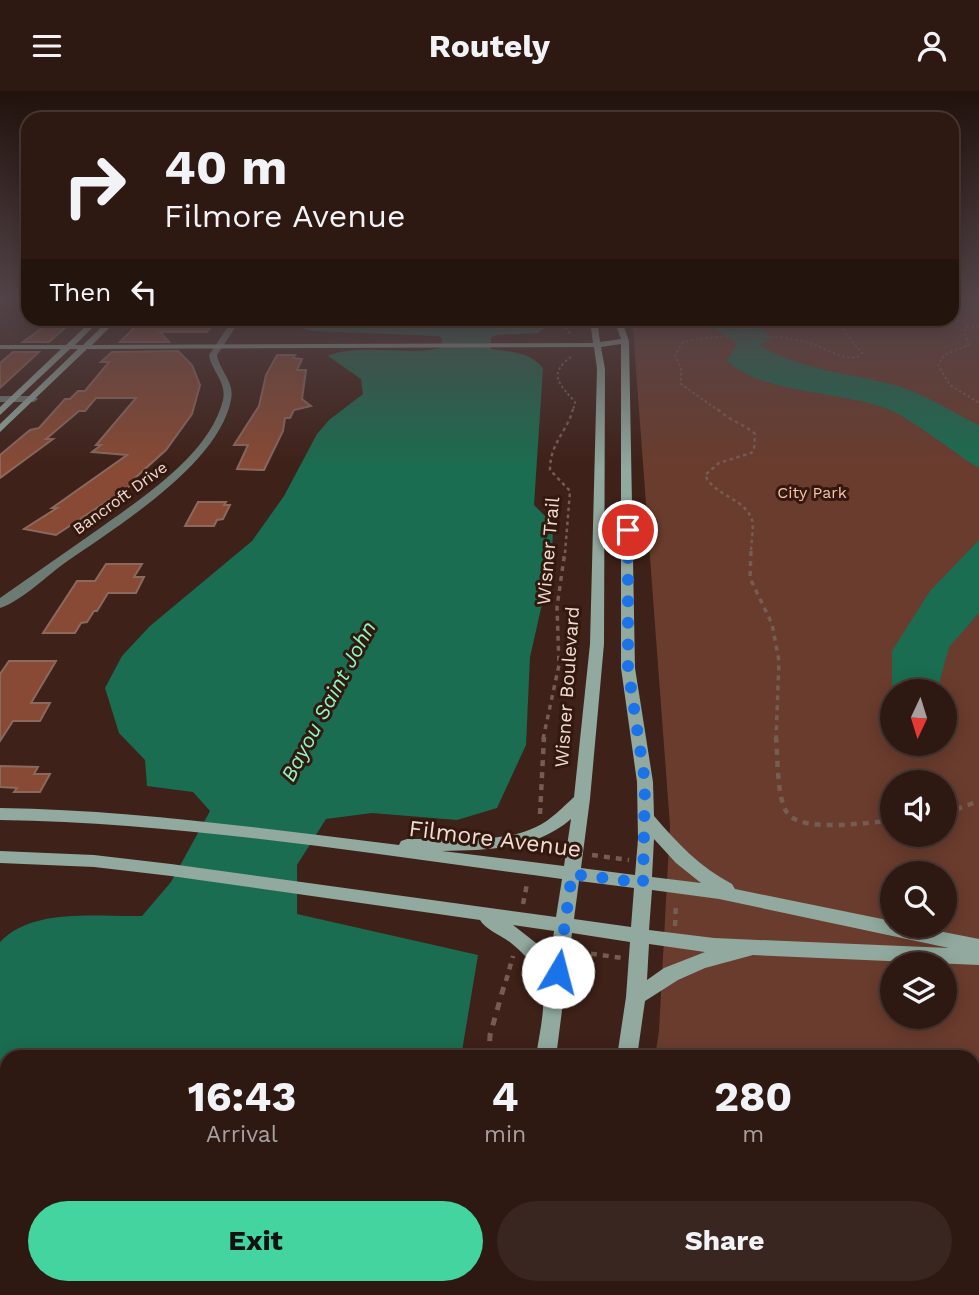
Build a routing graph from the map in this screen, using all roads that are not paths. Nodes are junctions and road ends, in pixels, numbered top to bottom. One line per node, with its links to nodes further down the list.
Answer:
1 (59, 356): 7 (street)
2 (76, 356): 8 (street)
3 (215, 356): 11 (street, Bancroft Drive)
4 (596, 356): 12 (street, Wisner Boulevard)
5 (625, 356): 14 (street)
6 (0, 399): 7 (street)
7 (15, 399): 8 (street); 9 (street)
8 (34, 399): 10 (street)
9 (0, 412)
10 (0, 429)
11 (0, 604)
12 (582, 799): 15 (street); 17 (street, Wisner Boulevard)
13 (0, 814): 15 (street, Filmore Avenue)
14 (646, 818): 18 (street); 19 (street)
15 (368, 847): 17 (street, Filmore Avenue)
16 (0, 857): 20 (street)
17 (572, 874): 18 (street, Filmore Avenue); 21 (street, Wisner Boulevard)
18 (643, 883): 19 (street, Filmore Avenue); 22 (street)
19 (740, 896): 24 (street, Filmore Avenue)
20 (478, 914): 21 (street); 26 (street)
21 (564, 927): 22 (street); 26 (street, Wisner Boulevard)
22 (640, 936): 23 (street); 27 (street)
23 (758, 946): 25 (street); 27 (street)
24 (979, 947)
25 (979, 957)
26 (554, 995): 28 (street, Wisner Boulevard)
27 (636, 997): 29 (street)
28 (547, 1050)
29 (628, 1050)

